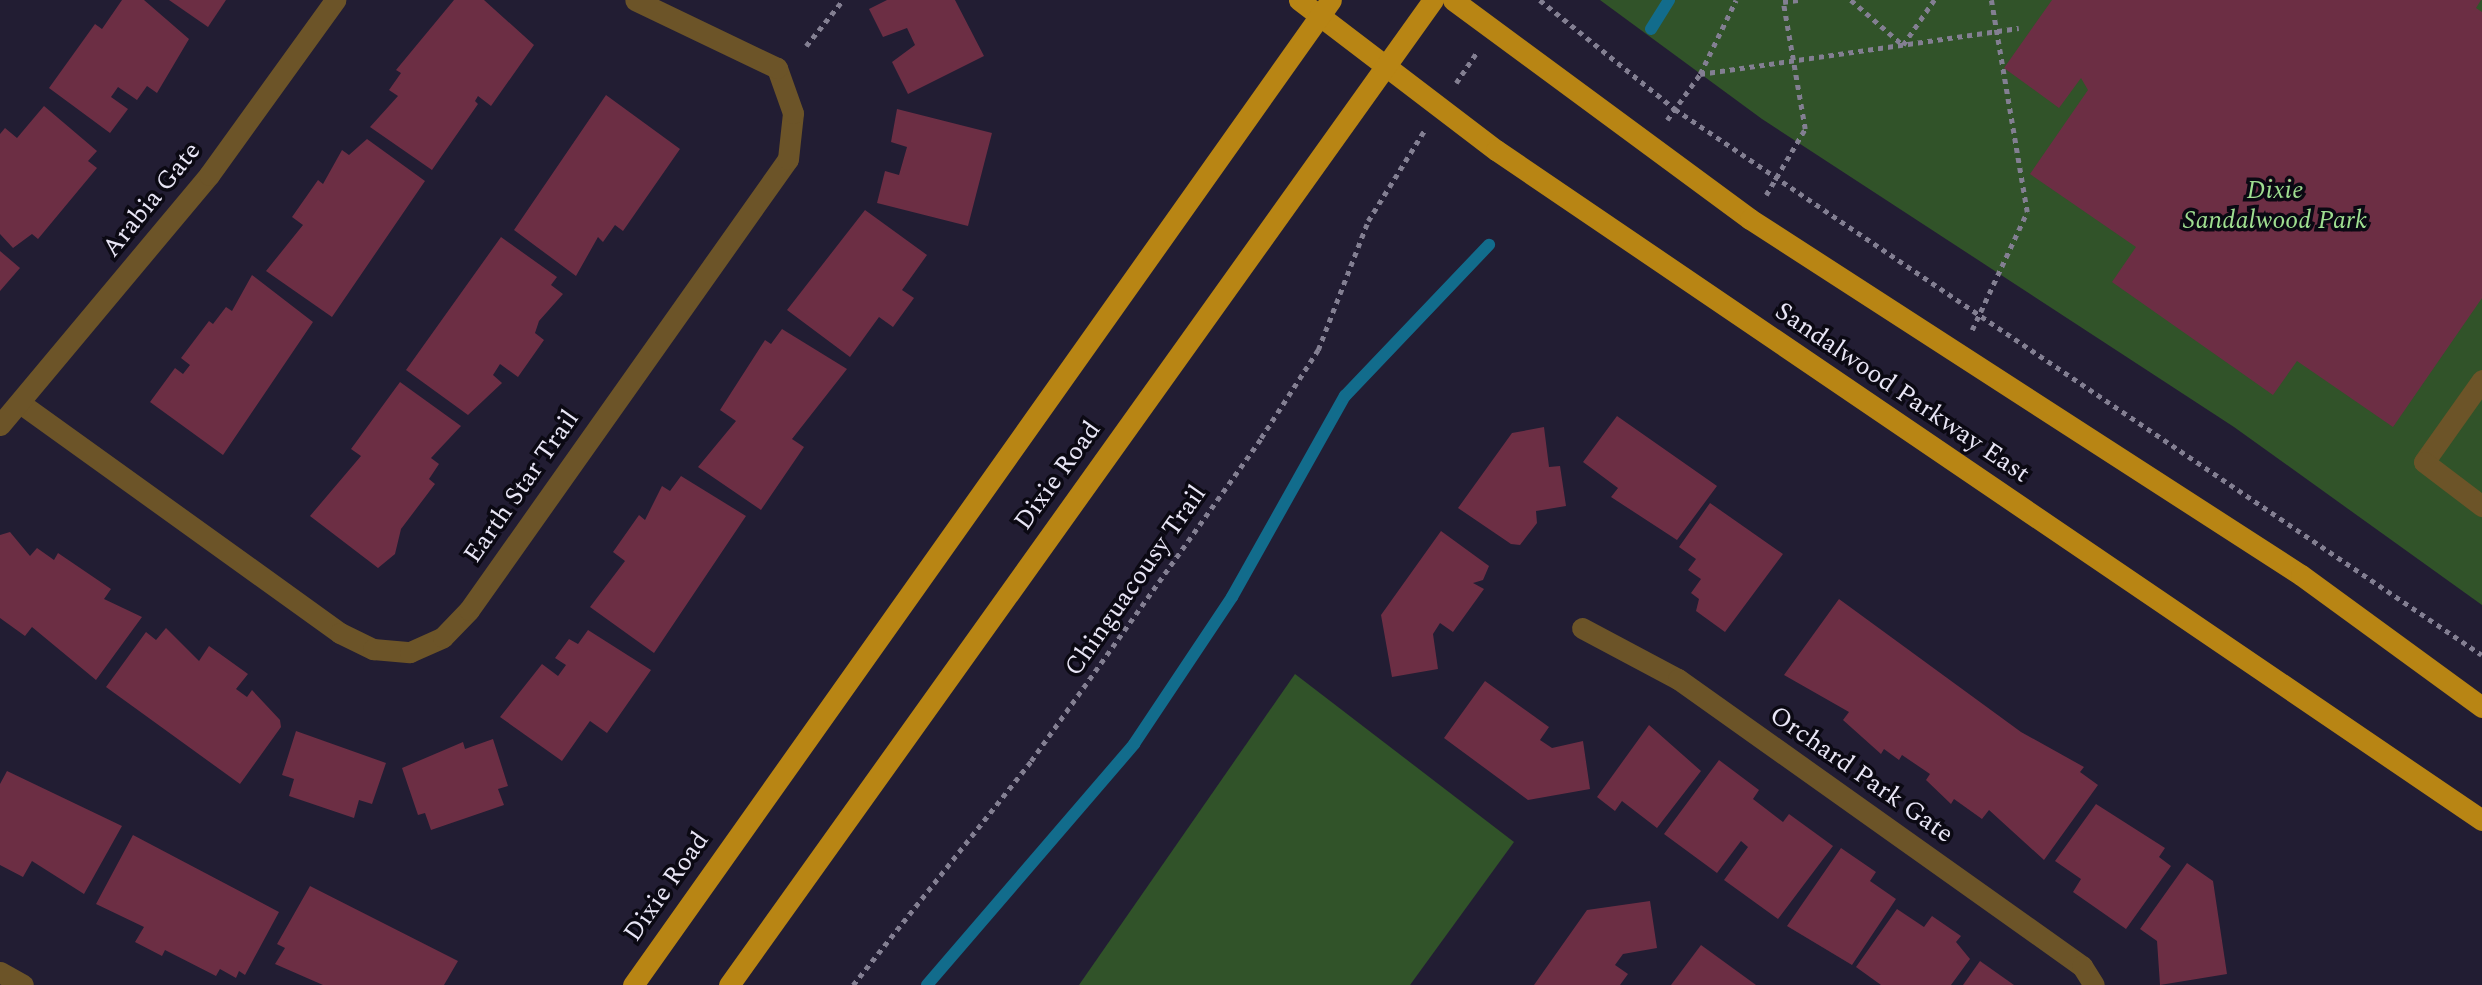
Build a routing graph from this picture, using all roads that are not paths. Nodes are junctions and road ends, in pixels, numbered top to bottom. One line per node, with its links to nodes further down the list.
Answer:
1 (335, 0): 9 (street, Arabia Gate)
2 (635, 0): 9 (street, Earth Star Trail)
3 (1299, 0): 6 (main road, Sandalwood Parkway East)
4 (1433, 0): 7 (main road, Dixie Road)
5 (1453, 0): 13 (main road)
6 (1325, 8): 7 (main road, Sandalwood Parkway East); 17 (main road, Dixie Road)
7 (1383, 69): 14 (main road, Sandalwood Parkway East); 18 (main road, Dixie Road)
8 (2482, 380): 11 (street)
9 (20, 403): 10 (street, Arabia Gate)
10 (0, 425)
11 (2482, 506)
12 (1582, 628): 19 (street, Orchard Park Gate)
13 (2482, 707)
14 (2482, 820)
15 (0, 972): 16 (street)
16 (23, 985)
17 (632, 985)
18 (729, 985)
19 (2094, 985)

